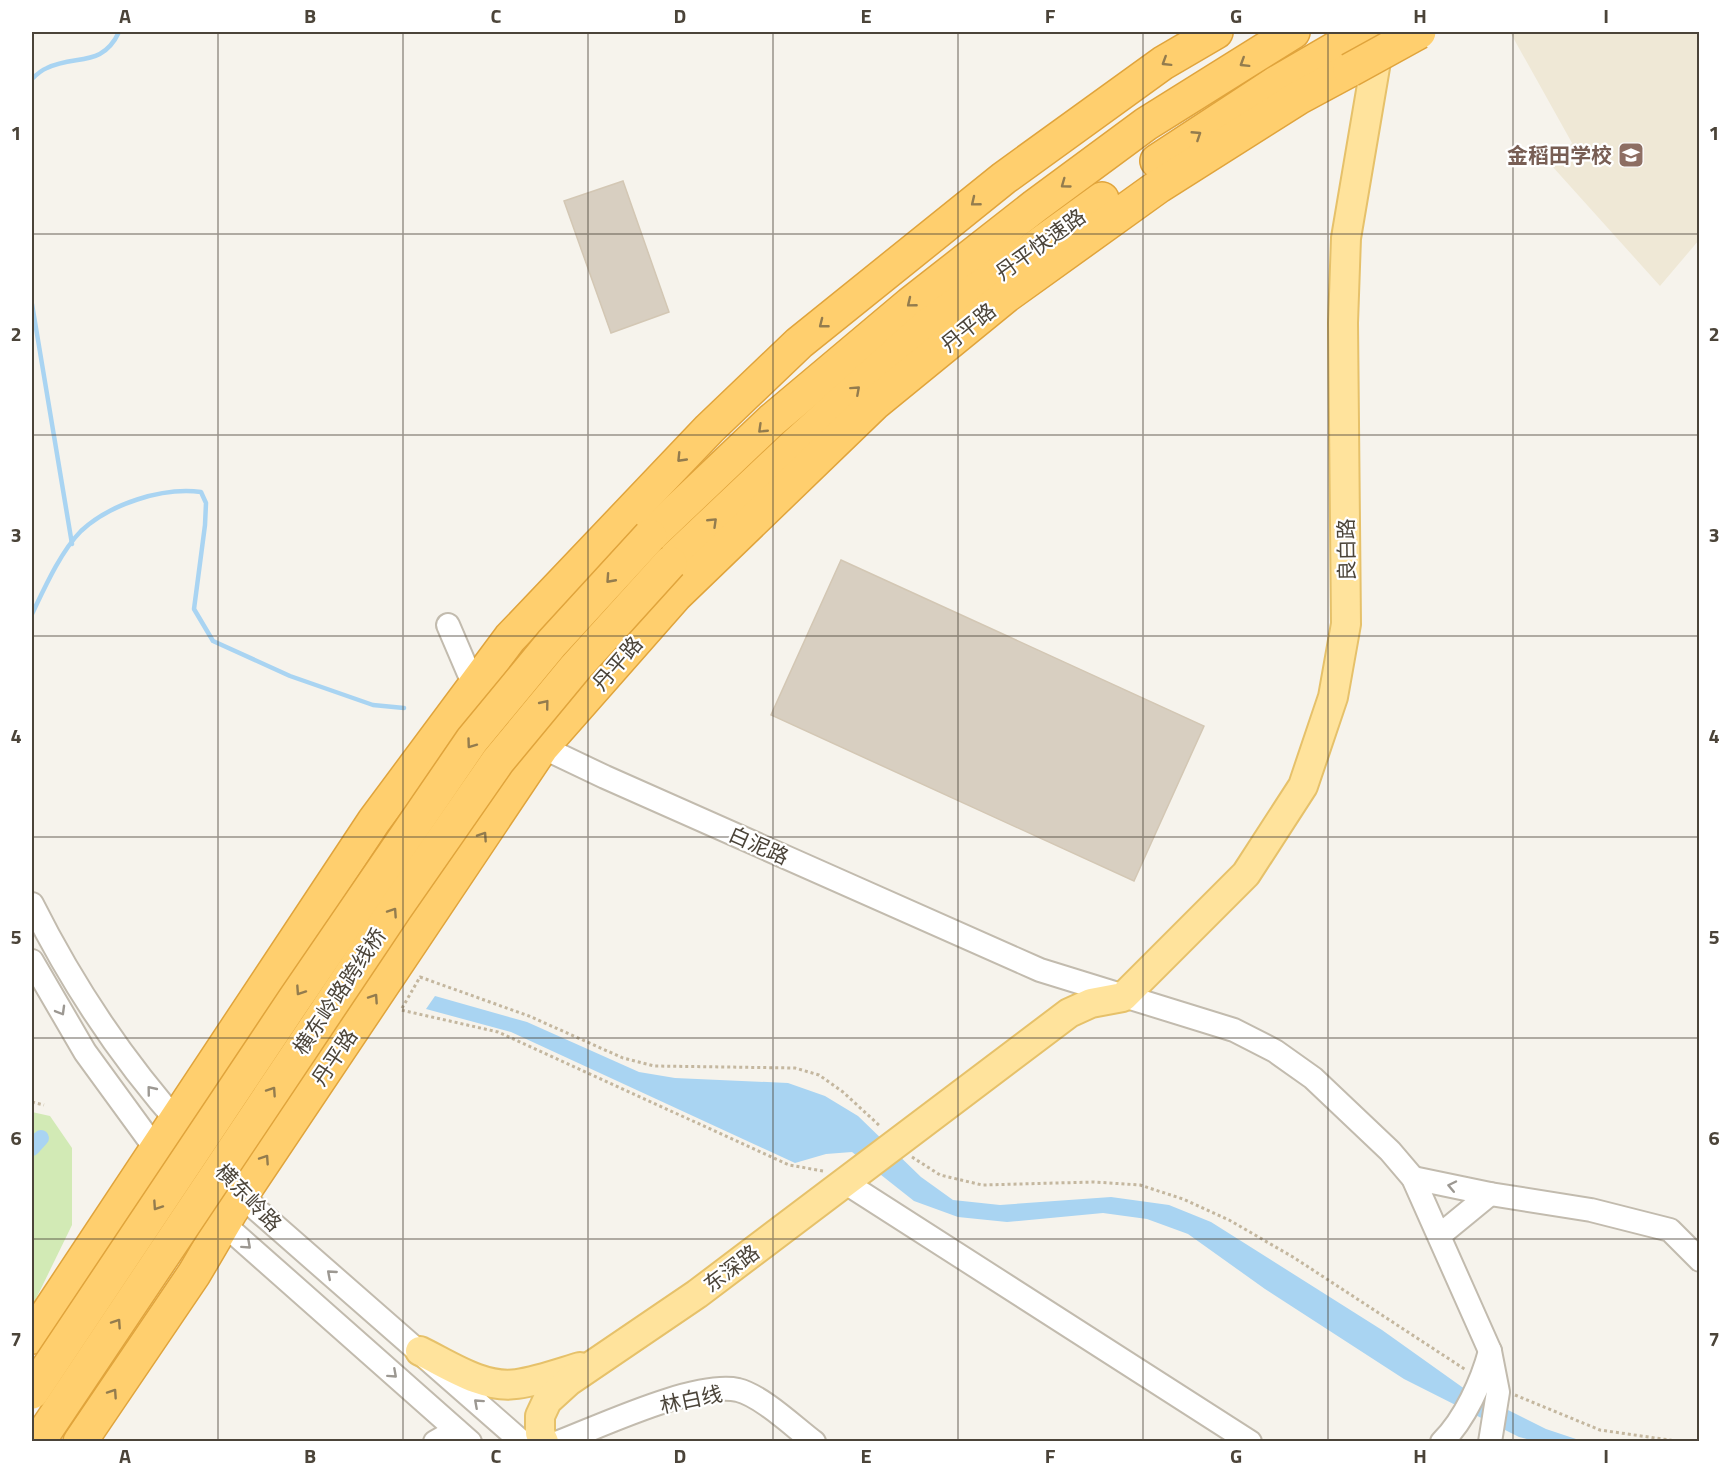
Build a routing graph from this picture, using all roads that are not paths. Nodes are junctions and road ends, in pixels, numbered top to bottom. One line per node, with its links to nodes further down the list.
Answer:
1 (1216, 32): 7 (highway, one-way to 7)
2 (1293, 32): 5 (highway, 丹平快速路, one-way to 5)
3 (1420, 32): 8 (highway, 丹平路, bridge)
4 (1367, 33): 6 (highway, 丹平快速路, one-way to 4); 16 (main road, 良白路)
5 (1146, 124): 7 (highway); 9 (highway, 丹平快速路, one-way to 9)
6 (1155, 162): 8 (highway); 10 (highway, 丹平快速路, one-way to 6)
7 (1004, 178): 12 (highway, one-way to 12)
8 (1074, 247): 13 (highway, 丹平路)
9 (650, 536): 30 (highway, 横东岭路跨线桥, one-way to 30, bridge)
10 (670, 563): 34 (highway, 横东岭路跨线桥, one-way to 10, bridge)
11 (448, 626): 12 (street, 白泥路)
12 (475, 688): 13 (street, 白泥路); 17 (highway)
13 (542, 747): 16 (street, 白泥路); 21 (highway, 丹平路, one-way to 13)
14 (32, 904): 17 (street, 横东岭路, one-way to 14)
15 (32, 961): 18 (street, 横东岭路, one-way to 18)
16 (1123, 997): 19 (main road, 东深路); 20 (street, 白泥路)
17 (176, 1119): 18 (highway); 21 (street, 横东岭路)
18 (155, 1151): 23 (street, 横东岭路); 26 (highway)
19 (856, 1176): 28 (main road, 东深路); 41 (street)
20 (1413, 1178): 22 (street, one-way to 20); 24 (street, 白泥路)
21 (243, 1193): 23 (highway, 丹平路); 27 (street, 横东岭路, one-way to 21)
22 (1490, 1194): 24 (street); 25 (street)
23 (224, 1222): 31 (street, 横东岭路, one-way to 31); 35 (highway, 丹平路, one-way to 23)
24 (1440, 1235): 29 (street, 白泥路)
25 (1700, 1260)
26 (32, 1337)
27 (420, 1351): 28 (main road, 东深路); 37 (street, 横东岭路, one-way to 27)
28 (594, 1364): 38 (main road, 东深路)
29 (1489, 1387): 32 (street, 白泥路); 33 (street)
30 (32, 1392)
31 (463, 1436): 36 (street)
32 (1490, 1439)
33 (1448, 1440)
34 (38, 1442)
35 (80, 1442)
36 (435, 1442)
37 (522, 1442)
38 (544, 1442)
39 (559, 1442): 40 (street, 林白线)
40 (814, 1442)
41 (1250, 1442)

